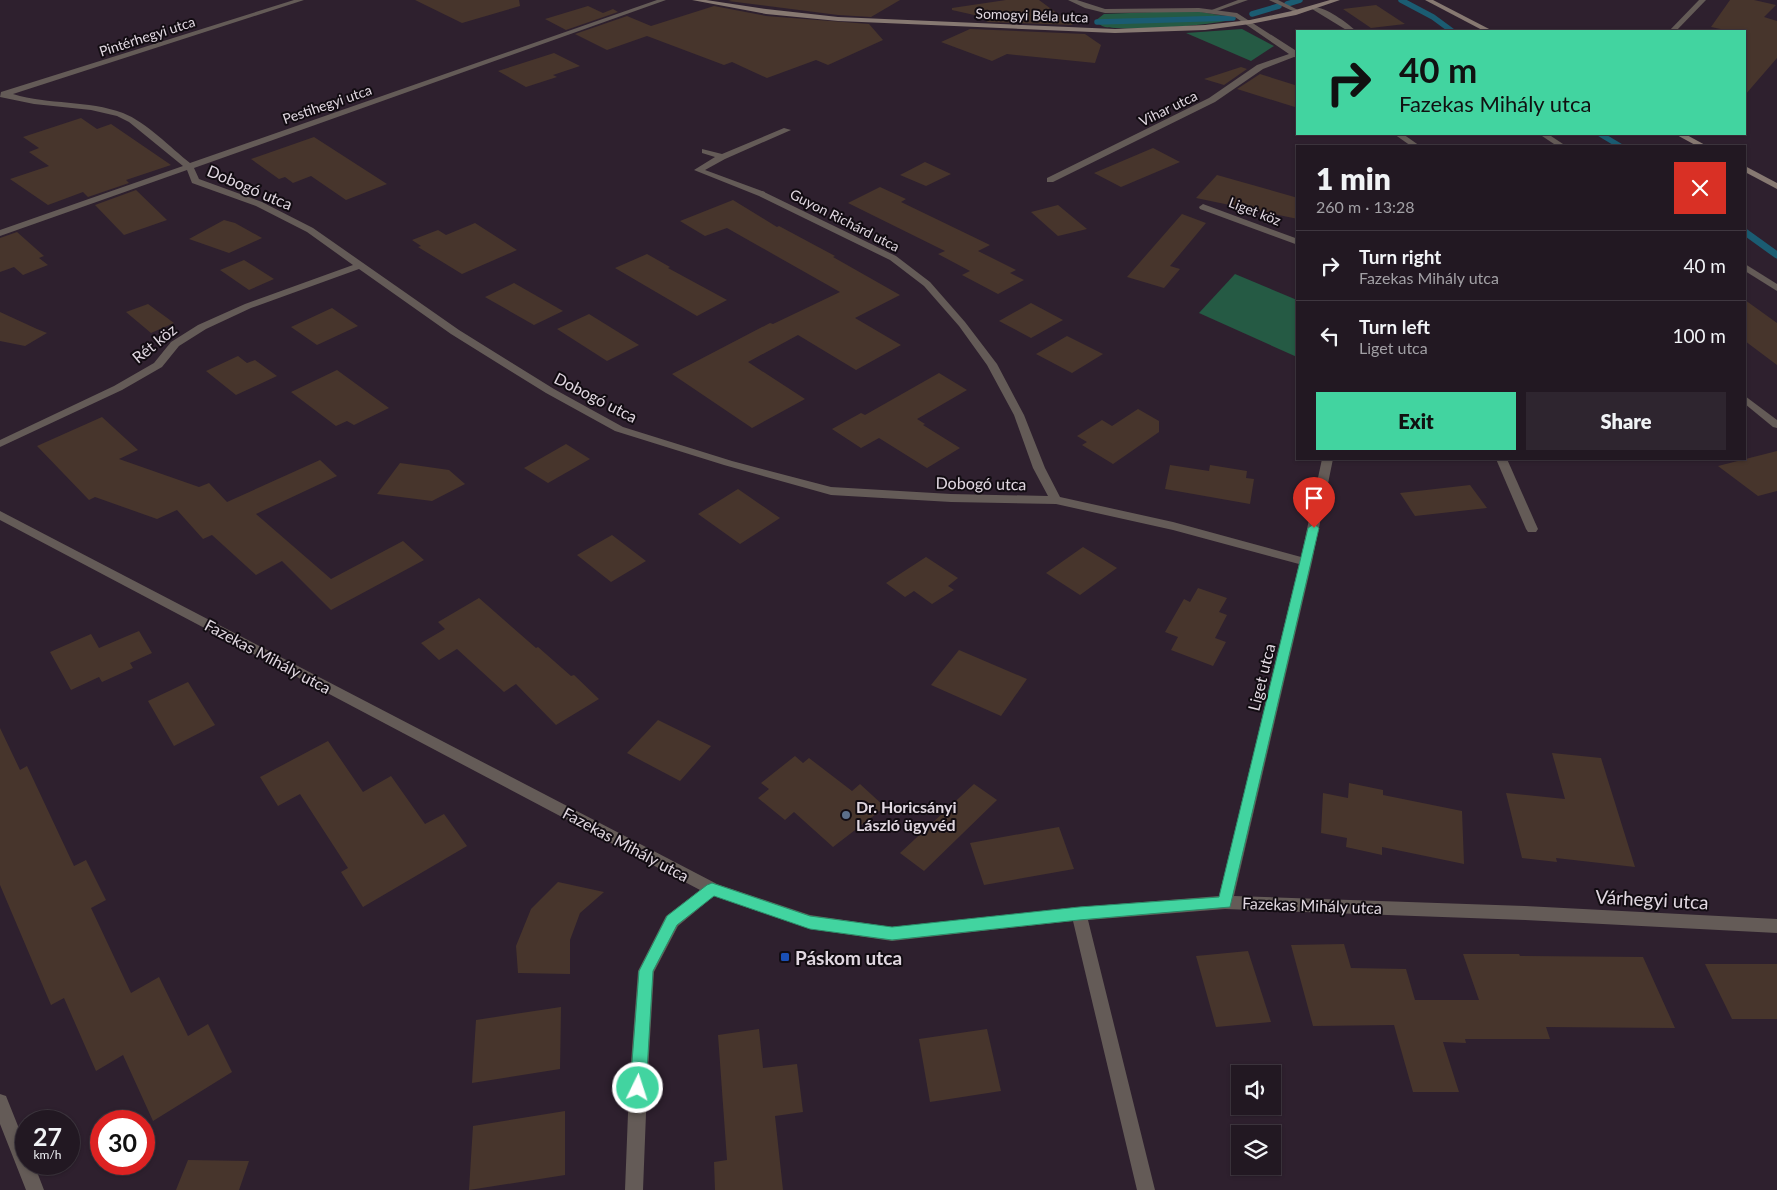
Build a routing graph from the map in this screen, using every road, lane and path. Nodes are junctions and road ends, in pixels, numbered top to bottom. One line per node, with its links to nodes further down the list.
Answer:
1 (301, 0): 19 (street, Pintérhegyi utca)
2 (663, 0): 29 (street, Pestihegyi utca)
3 (695, 0): 13 (main road, Somogyi Béla utca)
4 (1071, 0): 11 (street)
5 (1245, 0): 11 (street)
6 (1272, 0): 12 (street)
7 (1336, 0): 10 (main road, Somogyi Béla utca)
8 (1428, 0): 15 (main road)
9 (1703, 0): 16 (street)
10 (1314, 8): 12 (main road, Somogyi Béla utca); 14 (street)
11 (1212, 11): 13 (street)
12 (1299, 12): 13 (main road, Somogyi Béla utca)
13 (1248, 24): 17 (street)
14 (1351, 30)
15 (1487, 30)
16 (1673, 30)
17 (1296, 53)
18 (1296, 54): 31 (street, Vihar utca)
19 (2, 95): 29 (street, Dobogó utca)
20 (787, 130): 28 (street)
21 (1400, 135): 24 (street)
22 (1545, 135): 25 (street)
23 (1681, 135): 26 (main road)
24 (1414, 145)
25 (1560, 145)
26 (1701, 145)
27 (705, 150): 28 (street)
28 (722, 157): 44 (street, Guyon Richárd utca)
29 (190, 167): 34 (street, Pestihegyi utca); 36 (street, Dobogó utca)
30 (1746, 170): 32 (main road)
31 (1050, 180)
32 (1777, 186)
33 (1203, 207): 35 (street, Liget köz)
34 (0, 234)
35 (1296, 241)
36 (360, 265): 41 (street, Rét köz); 44 (street, Dobogó utca)
37 (1746, 268): 38 (street)
38 (1777, 288)
39 (1746, 400): 40 (street)
40 (1777, 424)
41 (0, 444)
42 (1328, 460): 47 (street, Liget utca)
43 (1501, 460): 46 (street)
44 (1056, 500): 47 (street, Dobogó utca)
45 (0, 515): 48 (street, Fazekas Mihály utca)
46 (1532, 529)
47 (1306, 562): 49 (street, Liget utca)
48 (712, 889): 51 (street, Fazekas Mihály utca); 55 (street)
49 (1225, 902): 50 (street, Fazekas Mihály utca); 51 (street, Fazekas Mihály utca)
50 (1525, 913): 52 (street, Várhegyi utca)
51 (1079, 914): 56 (street)
52 (1777, 926)
53 (0, 1102): 54 (street)
54 (35, 1190)
55 (634, 1190)
56 (1146, 1190)

